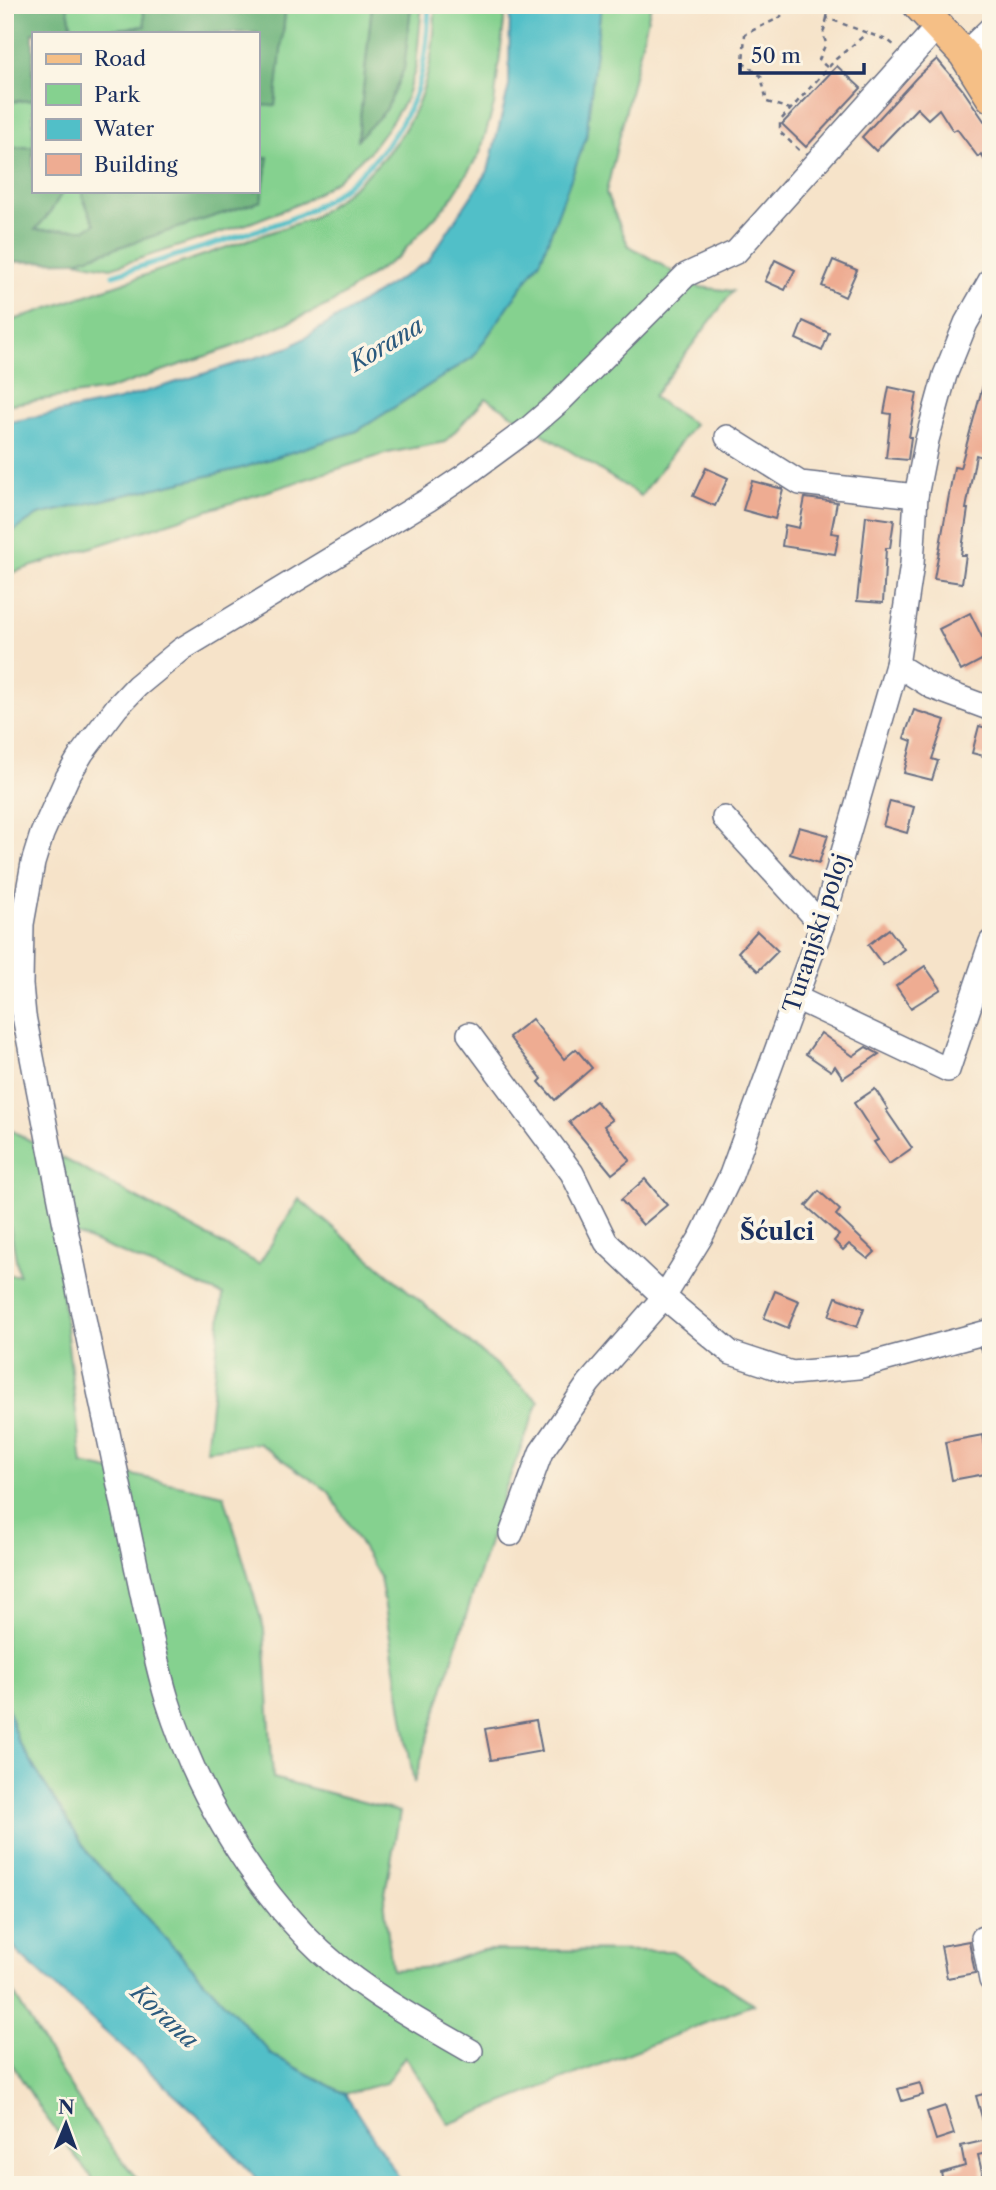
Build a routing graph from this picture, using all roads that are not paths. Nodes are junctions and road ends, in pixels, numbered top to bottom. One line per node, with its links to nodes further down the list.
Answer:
1 (928, 16): 3 (main road); 20 (street)
2 (991, 29): 3 (street)
3 (964, 54): 4 (main road)
4 (991, 97)
5 (991, 279): 7 (street, Turanjski poloj)
6 (727, 437): 7 (street)
7 (916, 496): 8 (street, Turanjski poloj)
8 (897, 665): 9 (street); 11 (street, Turanjski poloj)
9 (991, 709)
10 (724, 818): 11 (street)
11 (822, 925): 13 (street, Turanjski poloj)
12 (991, 942): 13 (street)
13 (796, 998): 15 (street, Turanjski poloj)
14 (469, 1034): 15 (street)
15 (664, 1297): 16 (street); 17 (street, Turanjski poloj)
16 (991, 1343)
17 (511, 1534)
18 (983, 1938): 19 (street)
19 (991, 1980)
20 (471, 2050)

